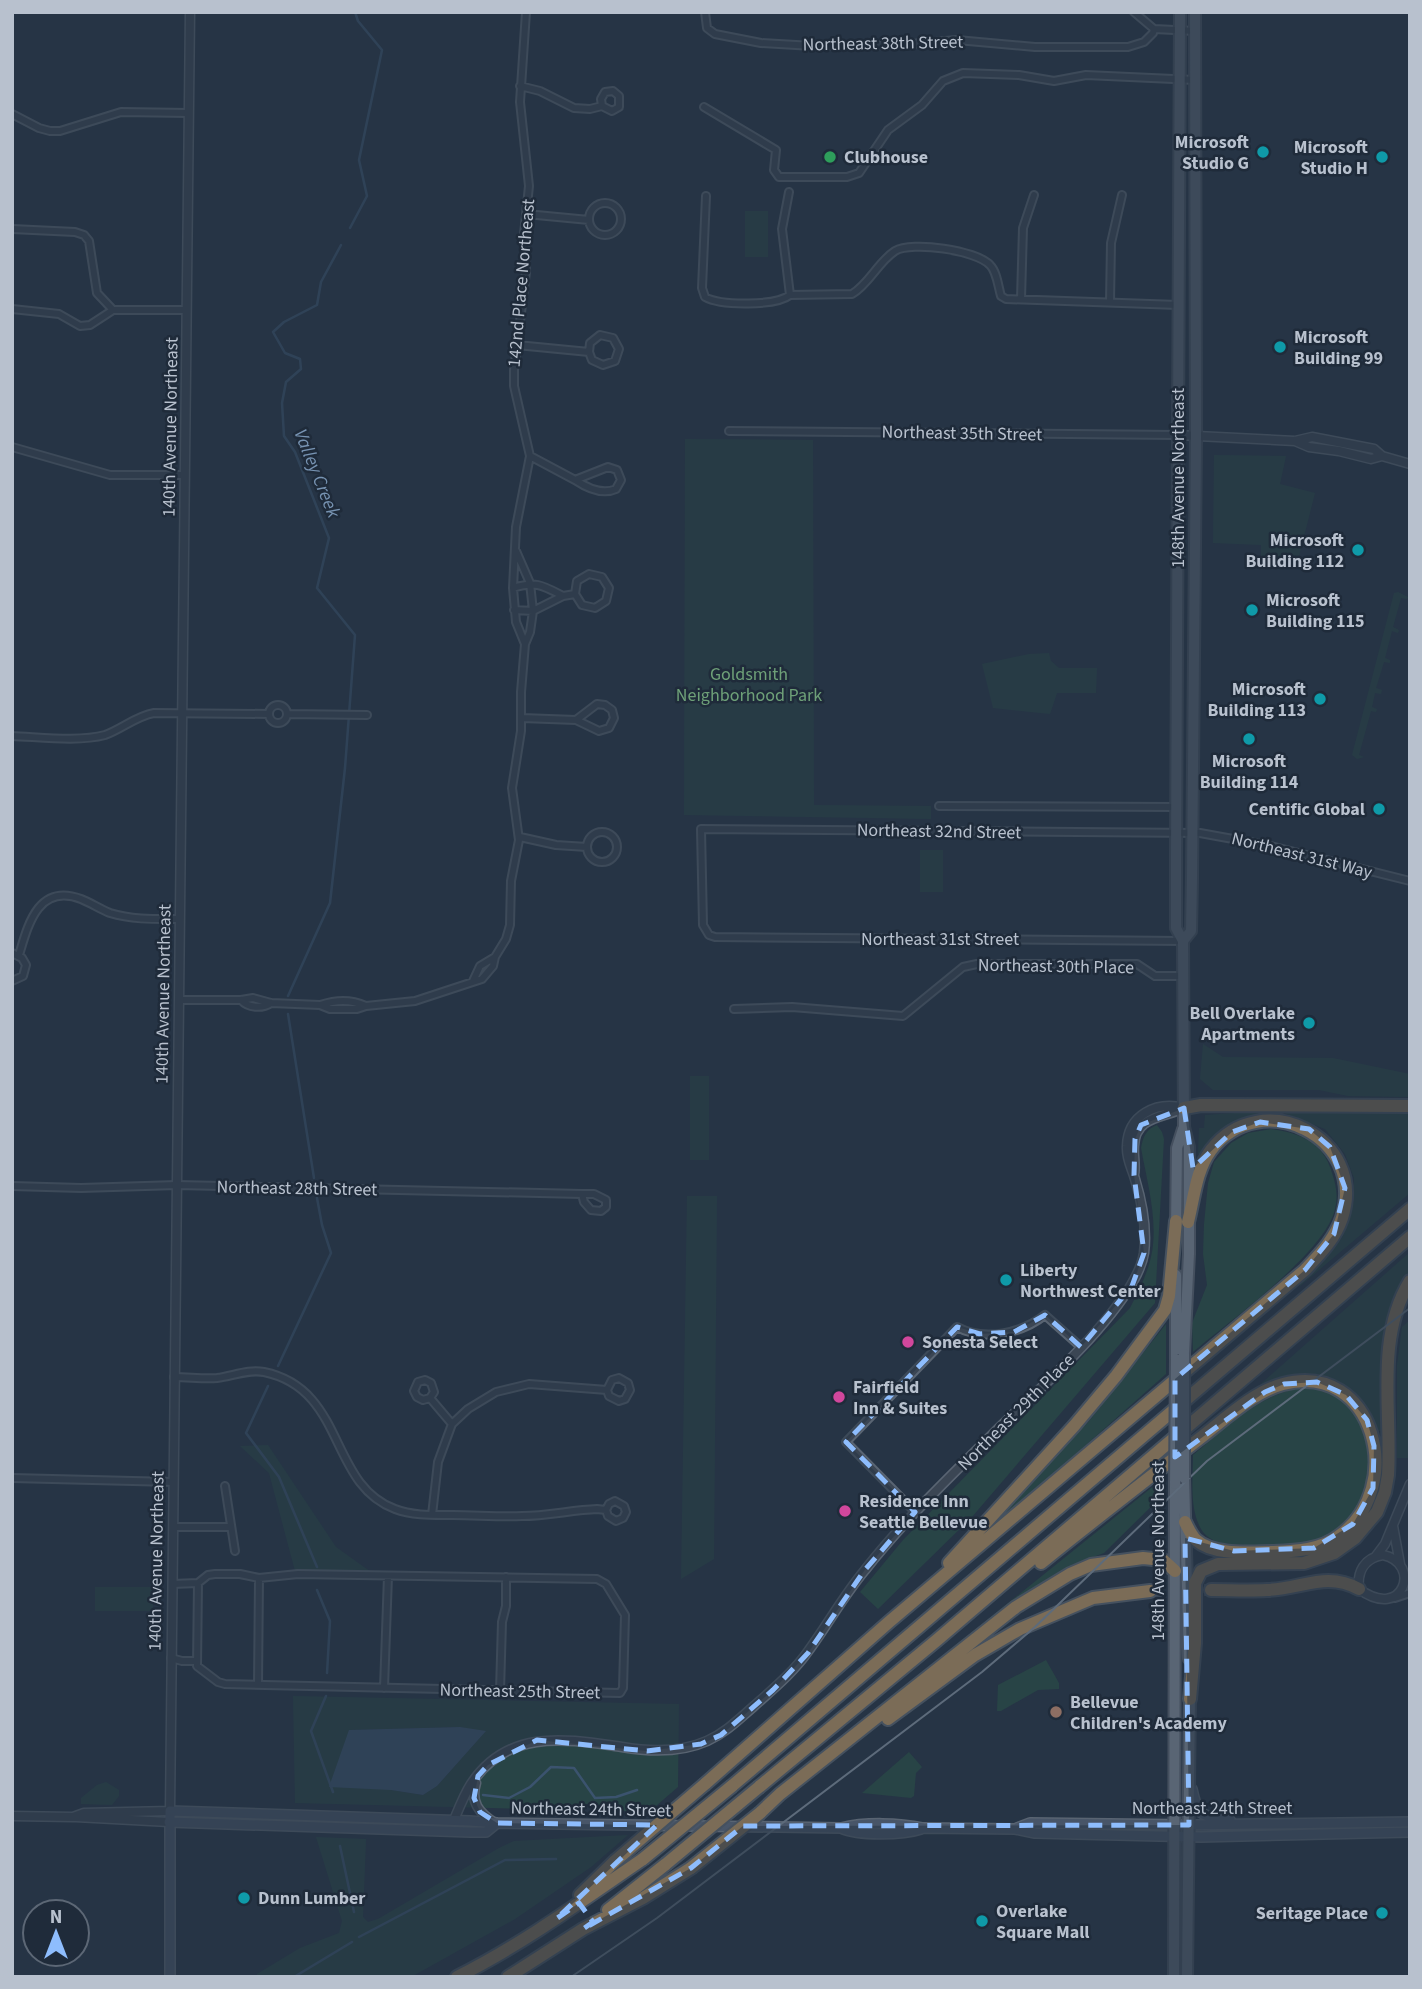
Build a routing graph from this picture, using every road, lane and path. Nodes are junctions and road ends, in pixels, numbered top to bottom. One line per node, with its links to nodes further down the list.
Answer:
1 (190, 12): 15 (street, 140th Avenue Northeast)
2 (526, 12): 12 (street, 142nd Place Northeast)
3 (705, 12): 7 (street, Northeast 38th Street)
4 (1134, 12): 7 (street)
5 (1180, 12): 8 (main road, 148th Avenue Northeast)
6 (1195, 12): 9 (main road, 148th Avenue Northeast)
7 (1154, 29): 8 (street)
8 (1180, 30): 9 (street); 10 (main road, 148th Avenue Northeast)
9 (1195, 31): 11 (main road, 148th Avenue Northeast)
10 (1179, 80): 11 (street); 14 (street); 27 (main road, 148th Avenue Northeast)
11 (1195, 80): 35 (main road, 148th Avenue Northeast)
12 (520, 88): 13 (street); 21 (street, 142nd Place Northeast)
13 (602, 106)
14 (704, 107)
15 (189, 113): 16 (street); 30 (street, 140th Avenue Northeast)
16 (12, 114)
17 (789, 192): 24 (street)
18 (1034, 195): 25 (street)
19 (1122, 195): 26 (street)
20 (706, 196): 24 (street)
21 (526, 214): 22 (street); 31 (street, 142nd Place Northeast)
22 (589, 220): 22 (street)
23 (12, 229): 29 (street)
24 (790, 295): 25 (street)
25 (1021, 299): 26 (street)
26 (1110, 302): 27 (street)
27 (1178, 305): 34 (main road, 148th Avenue Northeast)
28 (12, 309): 29 (street)
29 (113, 310): 30 (street)
30 (187, 310): 39 (street, 140th Avenue Northeast)
31 (517, 345): 32 (street); 37 (street, 142nd Place Northeast)
32 (589, 352): 32 (street)
33 (729, 430): 34 (street, Northeast 35th Street)
34 (1177, 435): 35 (street, Northeast 35th Street); 57 (main road, 148th Avenue Northeast)
35 (1196, 436): 38 (street, Northeast 35th Street); 58 (main road, 148th Avenue Northeast)
36 (12, 447): 39 (street)
37 (530, 456): 40 (street); 41 (street, 142nd Place Northeast)
38 (1410, 464)
39 (185, 475): 49 (street, 140th Avenue Northeast)
40 (575, 480): 40 (street)
41 (516, 551): 42 (street, 142nd Place Northeast); 43 (street, 142nd Place Northeast)
42 (530, 583): 43 (street); 45 (street); 47 (street, 142nd Place Northeast)
43 (513, 588): 46 (street, 142nd Place Northeast)
44 (575, 594): 44 (street); 45 (street)
45 (563, 596): 47 (street)
46 (514, 610): 47 (street); 48 (street, 142nd Place Northeast)
47 (533, 611): 48 (street, 142nd Place Northeast)
48 (525, 644): 53 (street, 142nd Place Northeast)
49 (182, 713): 50 (street); 55 (street); 63 (street, 140th Avenue Northeast)
50 (269, 714): 51 (street); 51 (street)
51 (287, 714): 52 (street)
52 (367, 715)
53 (522, 718): 54 (street); 60 (street, 142nd Place Northeast)
54 (576, 720): 54 (street)
55 (12, 736)
56 (939, 806): 57 (street, Northeast 32nd Street)
57 (1176, 807): 59 (main road, 148th Avenue Northeast)
58 (1193, 833): 59 (street, Northeast 32nd Street); 62 (street, Northeast 31st Way); 65 (main road, 148th Avenue Northeast)
59 (1176, 834): 64 (street, Northeast 32nd Street); 65 (main road, 148th Avenue Northeast)
60 (520, 837): 61 (street); 69 (street, 142nd Place Northeast)
61 (587, 846): 61 (street)
62 (1410, 881)
63 (180, 919): 66 (street); 69 (street, 140th Avenue Northeast)
64 (703, 925): 65 (street, Northeast 31st Street)
65 (1183, 941): 67 (main road, 148th Avenue Northeast)
66 (16, 954): 68 (street)
67 (1184, 976): 70 (street, Northeast 30th Place); 72 (main road, 148th Avenue Northeast)
68 (12, 981)
69 (179, 1000): 73 (street, 140th Avenue Northeast)
70 (734, 1009)
71 (1410, 1106): 72 (highway)
72 (1184, 1108): 77 (main road, 148th Avenue Northeast); 80 (street, Northeast 29th Place)
73 (177, 1185): 74 (street, Northeast 28th Street); 75 (street, Northeast 28th Street); 81 (street, 140th Avenue Northeast)
74 (12, 1186)
75 (582, 1194)
76 (1410, 1209): 137 (highway, bridge)
77 (1182, 1222): 86 (main road, 148th Avenue Northeast, bridge); 111 (highway); 111 (highway)
78 (1410, 1237): 112 (highway)
79 (1410, 1281): 118 (highway)
80 (1081, 1347): 91 (street, Northeast 29th Place); 91 (street)
81 (174, 1377): 87 (street, 140th Avenue Northeast); 92 (street)
82 (607, 1390): 84 (street)
83 (430, 1398): 84 (street)
84 (452, 1424): 92 (street)
85 (12, 1478): 87 (street)
86 (1180, 1481): 93 (main road, 148th Avenue Northeast); 100 (main road, 148th Avenue Northeast)
87 (173, 1482): 95 (street, 140th Avenue Northeast)
88 (1410, 1484): 94 (street)
89 (225, 1486): 96 (street)
90 (606, 1510): 92 (street)
91 (915, 1512): 119 (street, Northeast 29th Place)
92 (432, 1515)
93 (1185, 1522): 112 (highway); 118 (main road, 148th Avenue Northeast)
94 (1393, 1525): 98 (street); 99 (street)
95 (173, 1527): 96 (street); 105 (street, 140th Avenue Northeast)
96 (231, 1527): 97 (street)
97 (235, 1551)
98 (1376, 1556): 99 (street); 106 (street)
99 (1404, 1569): 110 (street)
100 (1175, 1571): 121 (highway); 133 (main road, 148th Avenue Northeast)
101 (388, 1576): 102 (street, Northeast 25th Street); 103 (street, Northeast 25th Street); 116 (street)
102 (506, 1577): 117 (street); 117 (street, Northeast 25th Street)
103 (259, 1578): 104 (street, Northeast 25th Street); 115 (street)
104 (198, 1583): 105 (street, Northeast 25th Street); 114 (street)
105 (172, 1584): 113 (street, 140th Avenue Northeast)
106 (1359, 1589): 107 (highway); 110 (street)
107 (1211, 1590)
108 (1150, 1591): 121 (highway)
109 (1410, 1594): 110 (street)
110 (1390, 1599)
111 (889, 1622): 137 (highway, bridge)
112 (937, 1640): 138 (highway, bridge)
113 (171, 1658): 114 (street); 122 (street, 140th Avenue Northeast)
114 (197, 1661): 115 (street, Northeast 25th Street)
115 (258, 1685): 116 (street, Northeast 25th Street)
116 (384, 1688): 117 (street, Northeast 25th Street)
117 (500, 1691)
118 (1190, 1699): 120 (main road, 148th Avenue Northeast)
119 (478, 1776): 125 (street, Northeast 29th Place); 128 (street)
120 (1189, 1776): 130 (main road); 134 (main road, 148th Avenue Northeast)
121 (797, 1784): 138 (highway, bridge)
122 (170, 1811): 124 (street); 125 (main road); 126 (main road, 140th Avenue Northeast)
123 (12, 1816): 124 (street)
124 (74, 1817): 126 (street)
125 (454, 1820): 128 (main road); 131 (main road)
126 (169, 1822): 131 (main road, Northeast 24th Street); 139 (main road, 140th Avenue Northeast)
127 (1410, 1822): 130 (main road, Northeast 24th Street)
128 (497, 1823): 131 (main road, Northeast 24th Street); 132 (main road, Northeast 24th Street)
129 (1116, 1824): 132 (main road, Northeast 24th Street); 133 (main road, Northeast 24th Street); 136 (main road)
130 (1266, 1824): 134 (main road, Northeast 24th Street)
131 (406, 1829)
132 (1015, 1829): 136 (main road, Northeast 24th Street)
133 (1175, 1831): 134 (main road, Northeast 24th Street); 136 (main road, Northeast 24th Street); 142 (main road, 148th Avenue Northeast)
134 (1189, 1831): 135 (main road, Northeast 24th Street); 143 (main road, 148th Avenue Northeast)
135 (1410, 1832)
136 (1108, 1835)
137 (556, 1919): 140 (highway)
138 (583, 1929): 141 (highway)
139 (170, 1977)
140 (457, 1977)
141 (508, 1977)
142 (1174, 1977)
143 (1187, 1977)

